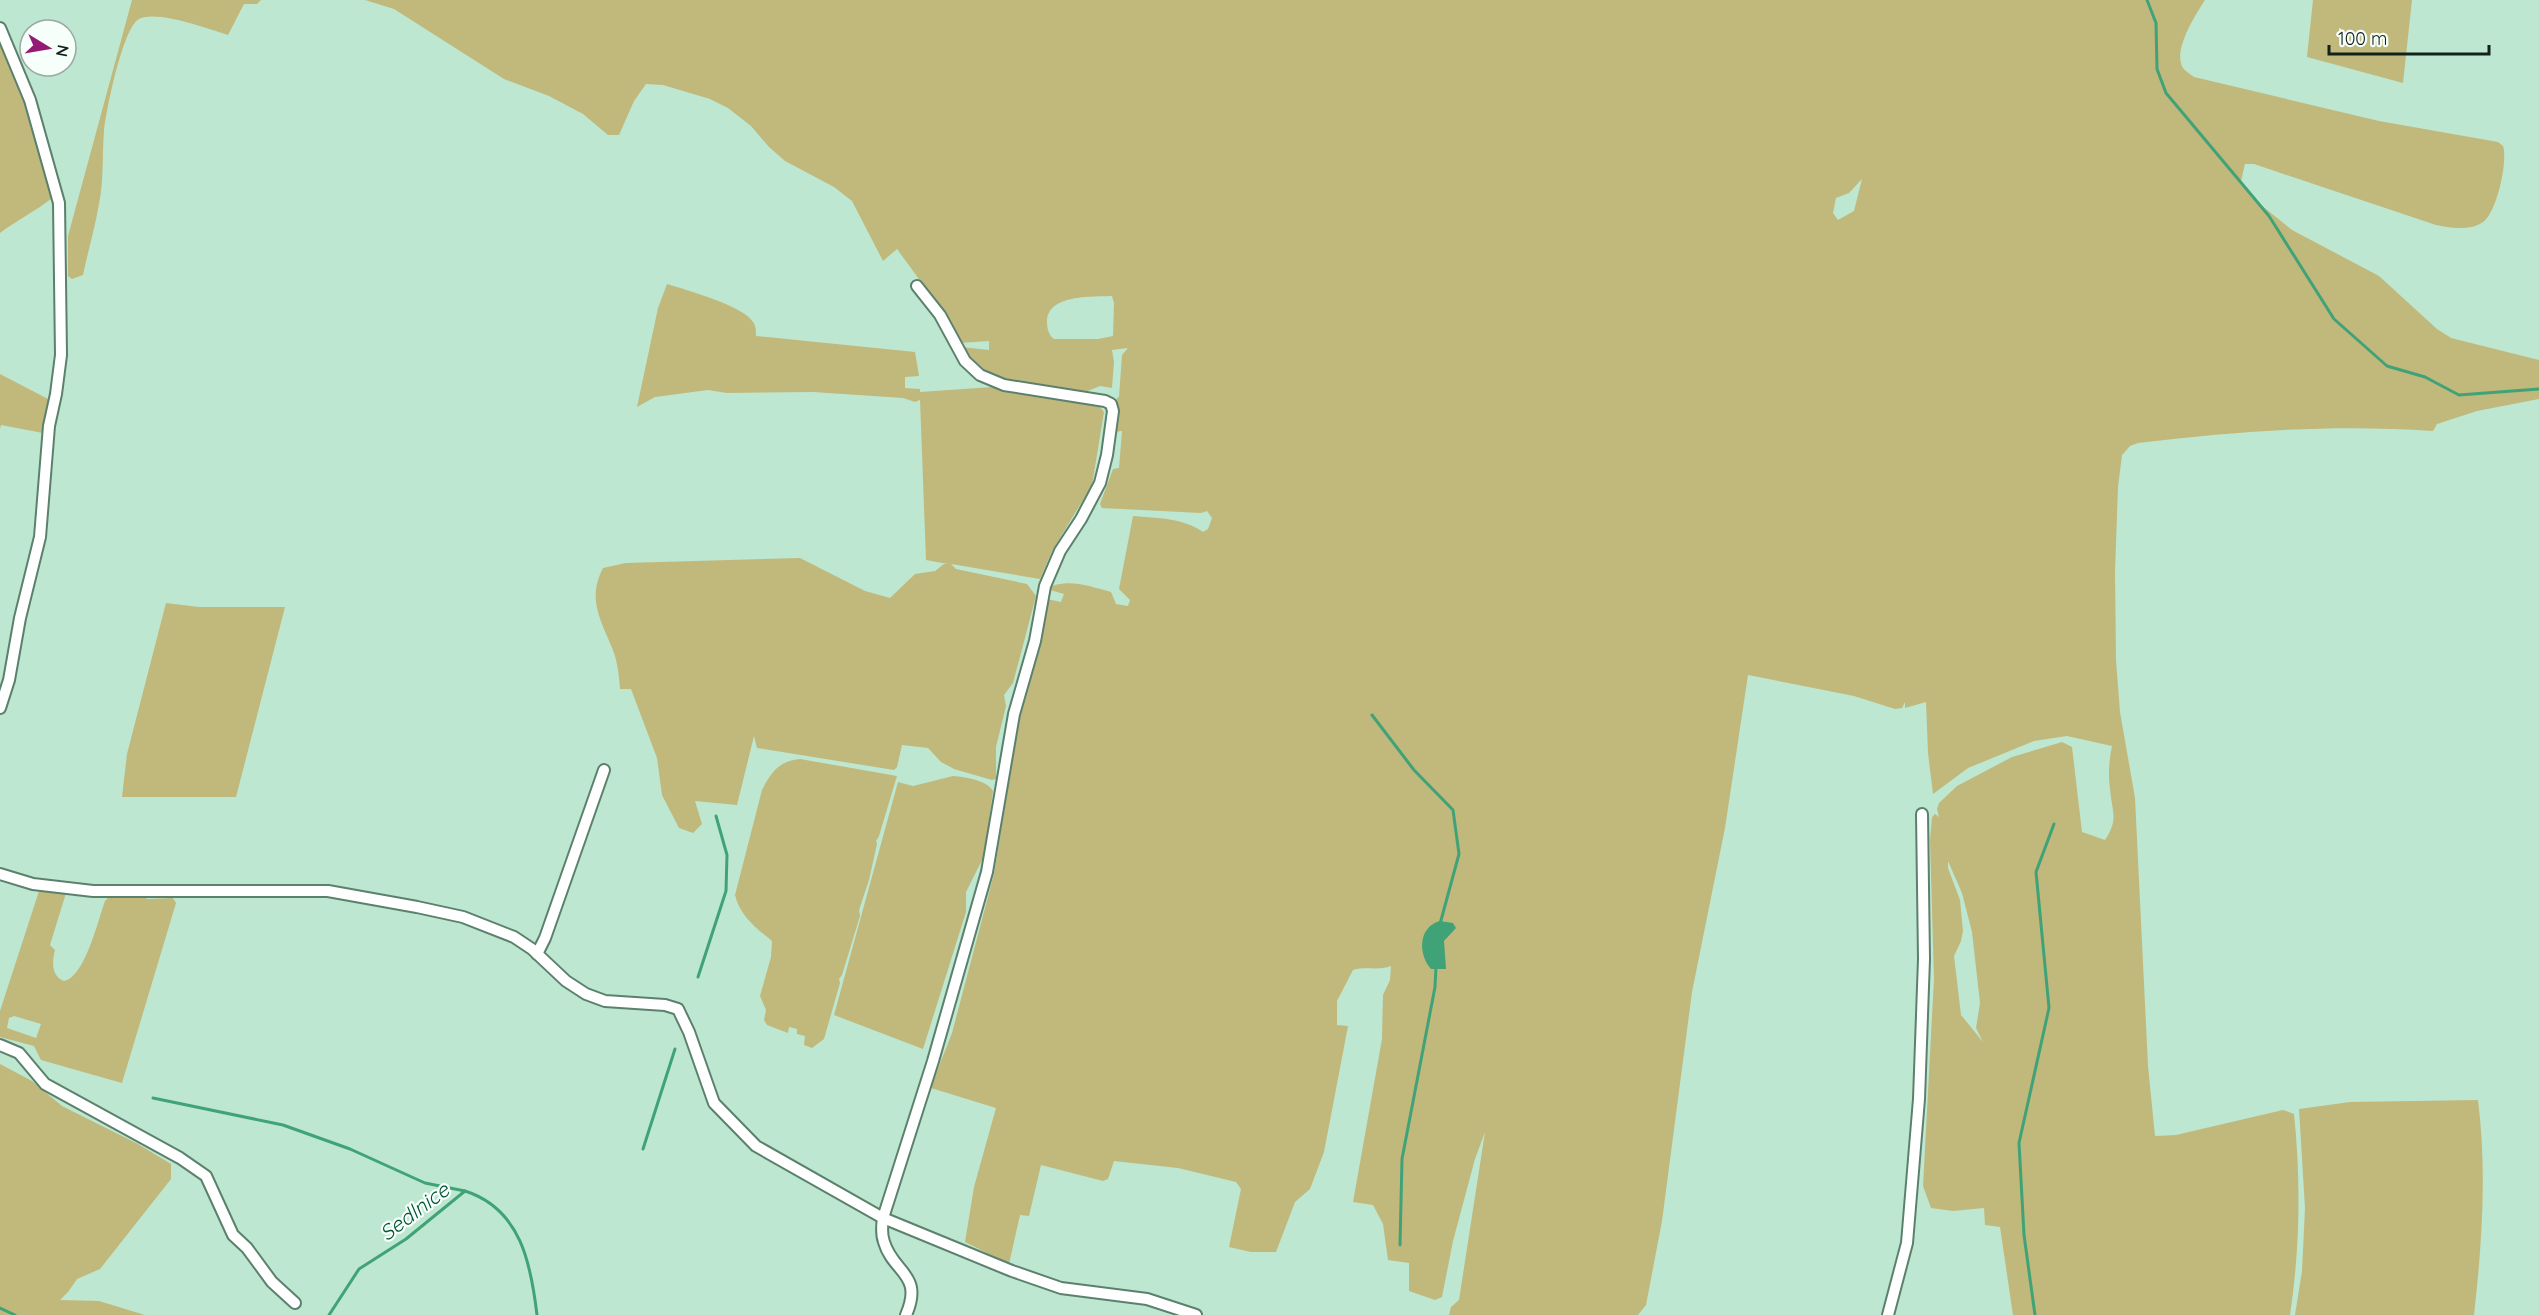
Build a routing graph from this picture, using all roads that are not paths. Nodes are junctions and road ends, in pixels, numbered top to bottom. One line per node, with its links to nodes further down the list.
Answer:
1 (0, 28): 3 (street)
2 (917, 286): 9 (street)
3 (0, 708)
4 (604, 770): 7 (street)
5 (1922, 814): 13 (street)
6 (0, 874): 7 (street)
7 (537, 954): 9 (street)
8 (0, 1045): 10 (street)
9 (884, 1218): 11 (street); 12 (street)
10 (295, 1303)
11 (906, 1315)
12 (1196, 1315)
13 (1888, 1315)

